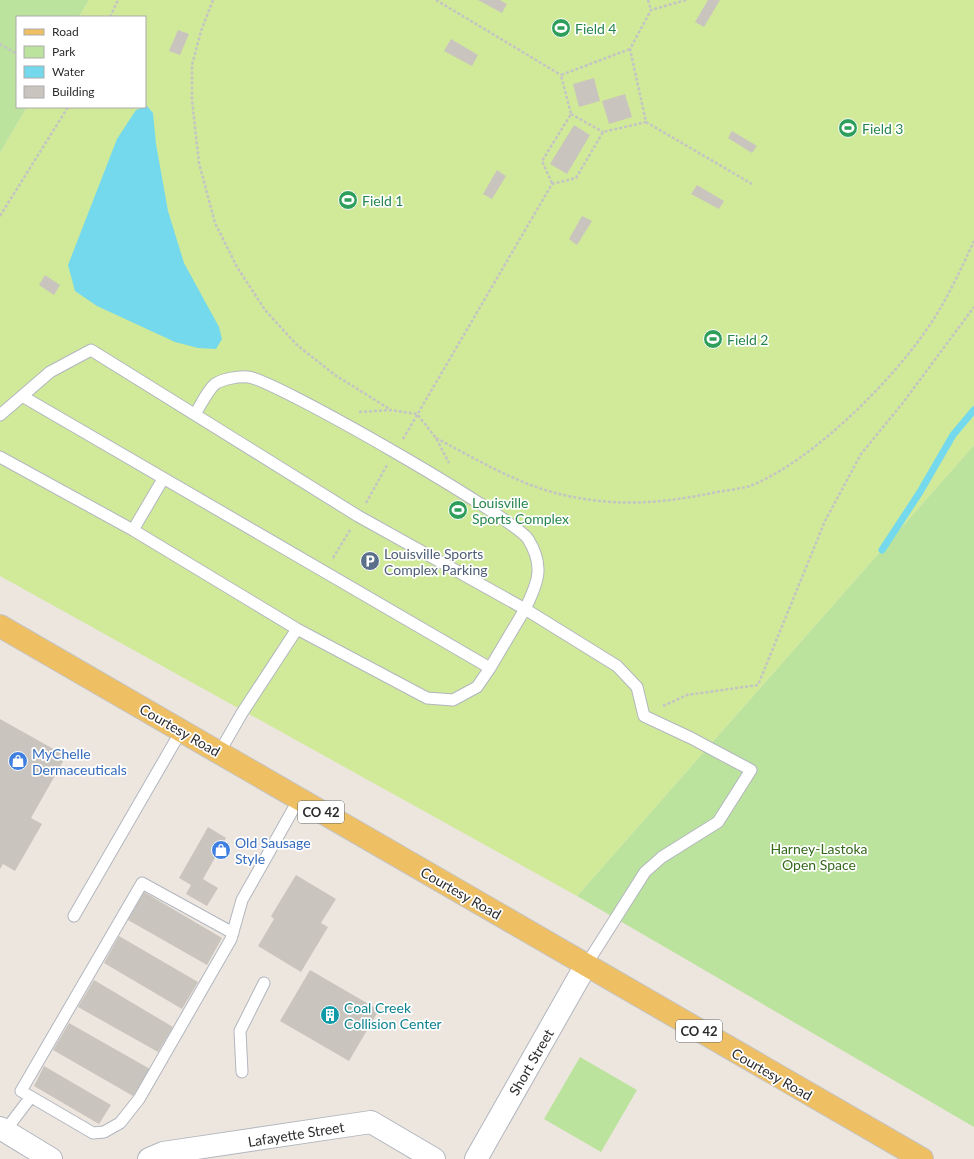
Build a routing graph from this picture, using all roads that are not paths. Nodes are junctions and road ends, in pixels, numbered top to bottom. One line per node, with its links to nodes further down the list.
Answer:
1 (22, 396): 2 (lane); 3 (lane); 5 (lane)
2 (195, 414): 7 (lane); 7 (lane)
3 (0, 415)
4 (0, 457): 6 (lane)
5 (164, 479): 6 (lane); 10 (lane)
6 (133, 530): 9 (lane)
7 (525, 609): 10 (lane); 16 (lane)
8 (0, 626): 11 (main road, Courtesy Road / CO 42)
9 (298, 629): 10 (lane); 12 (lane)
10 (490, 668)
11 (181, 731): 12 (main road, Courtesy Road / CO 42); 14 (lane)
12 (219, 753): 13 (main road, Courtesy Road / CO 42)
13 (299, 799): 15 (lane); 16 (main road, Courtesy Road / CO 42)
14 (74, 916)
15 (233, 933): 19 (lane); 19 (lane)
16 (586, 965): 24 (street, Short Street); 25 (main road, Courtesy Road / CO 42)
17 (264, 983): 18 (lane)
18 (242, 1072)
19 (30, 1098): 20 (lane)
20 (2, 1130): 21 (street)
21 (51, 1159)
22 (149, 1159): 23 (street, Lafayette Street)
23 (434, 1159)
24 (476, 1159)
25 (922, 1159)

